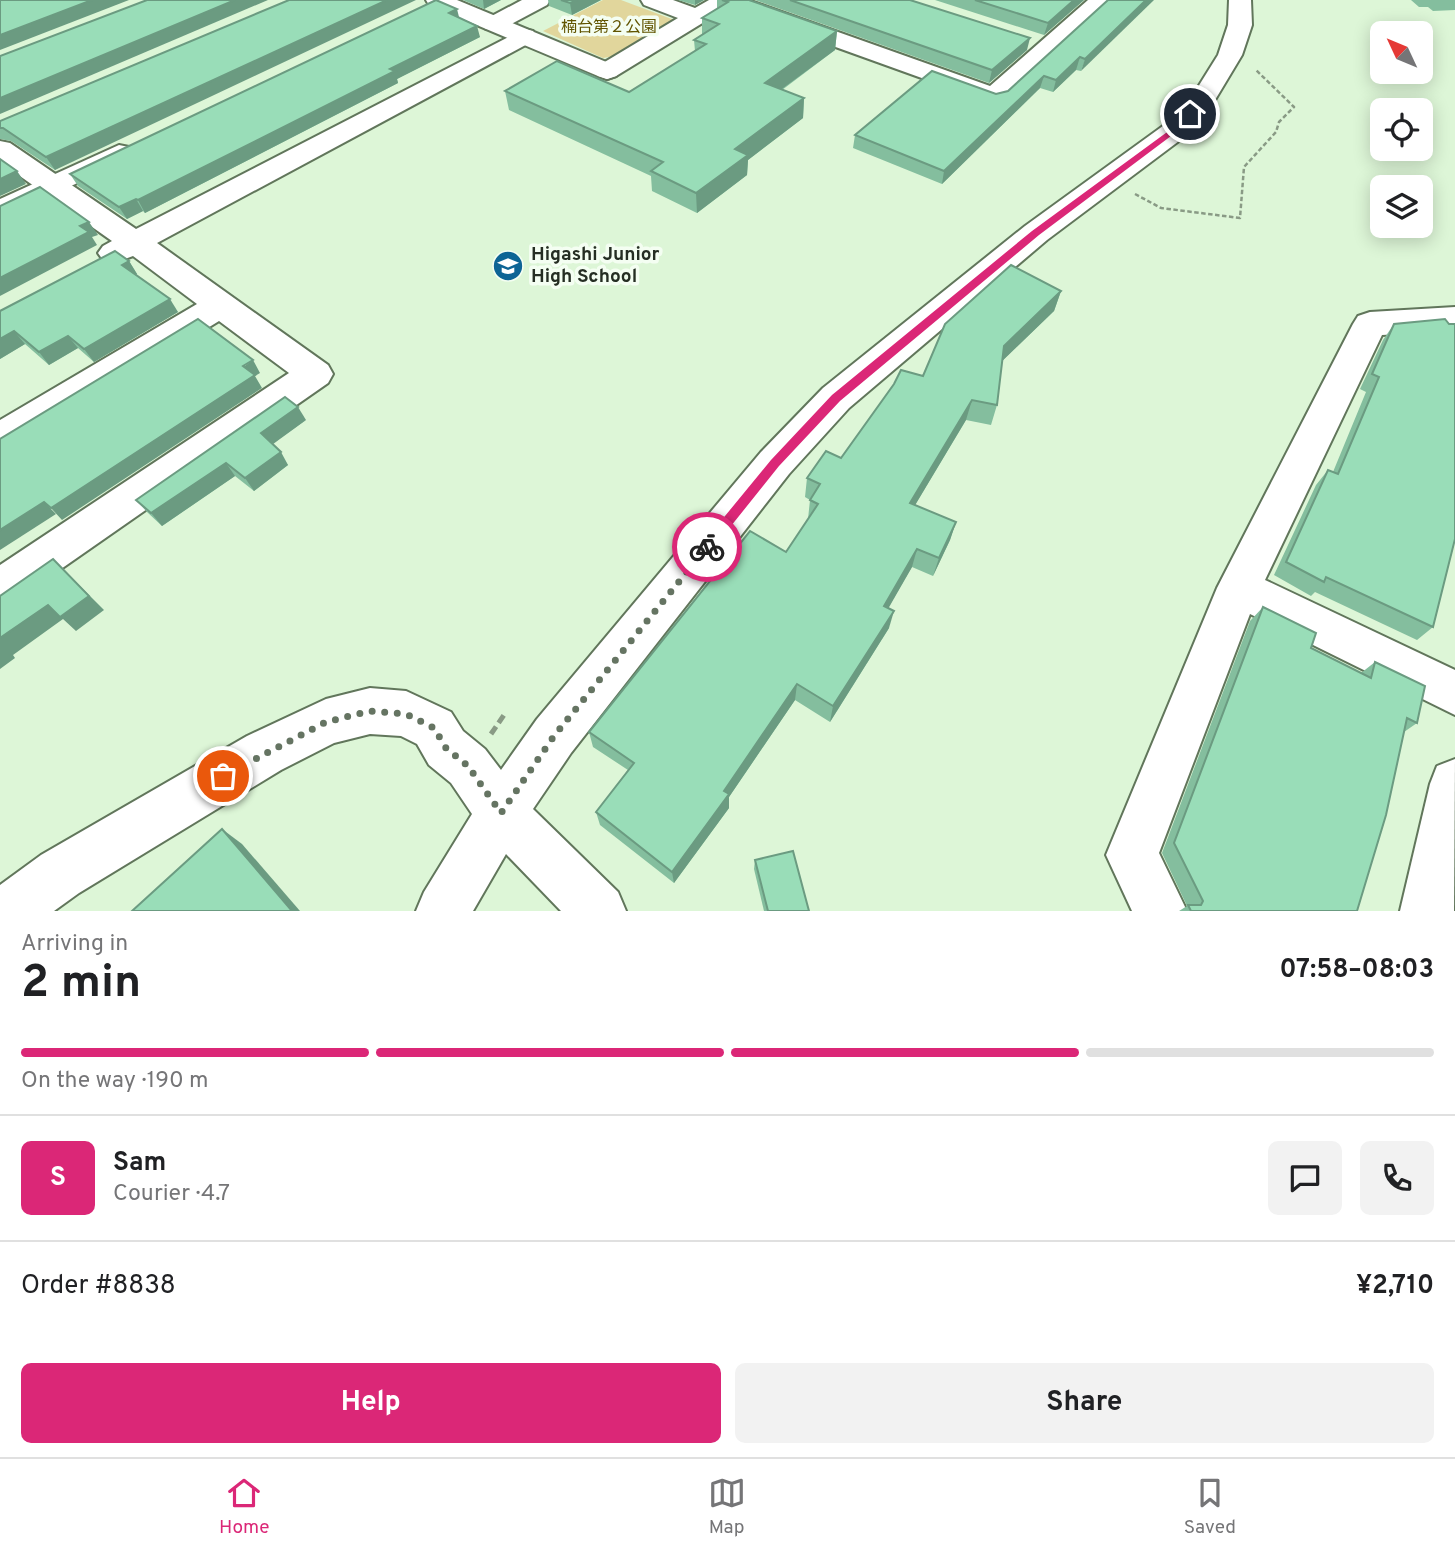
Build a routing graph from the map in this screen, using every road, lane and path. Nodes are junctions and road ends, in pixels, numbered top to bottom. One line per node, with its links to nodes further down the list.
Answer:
1 (438, 0): 7 (street); 9 (street)
2 (539, 0): 9 (street)
3 (652, 0): 8 (street)
4 (726, 0): 8 (street); 12 (street)
5 (1240, 0): 13 (street)
6 (1095, 1): 12 (street)
7 (413, 13)
8 (697, 17): 10 (street)
9 (494, 24): 10 (street)
10 (524, 36): 19 (street)
11 (1024, 39): 12 (street)
12 (1049, 47)
13 (1230, 55): 17 (path); 28 (street)
14 (140, 143): 16 (street)
15 (0, 149): 16 (street)
16 (53, 184): 18 (street); 19 (street)
17 (1137, 195)
18 (0, 210)
19 (134, 242): 20 (street); 21 (street)
20 (86, 268)
21 (220, 305): 23 (street); 24 (street)
22 (1455, 319): 25 (street)
23 (0, 438)
24 (0, 588)
25 (1239, 588): 26 (street); 32 (street)
26 (1455, 693)
27 (1455, 783): 33 (street)
28 (501, 813): 29 (street); 30 (street); 31 (street)
29 (10, 911)
30 (443, 911)
31 (599, 911)
32 (1160, 911)
33 (1427, 911)

